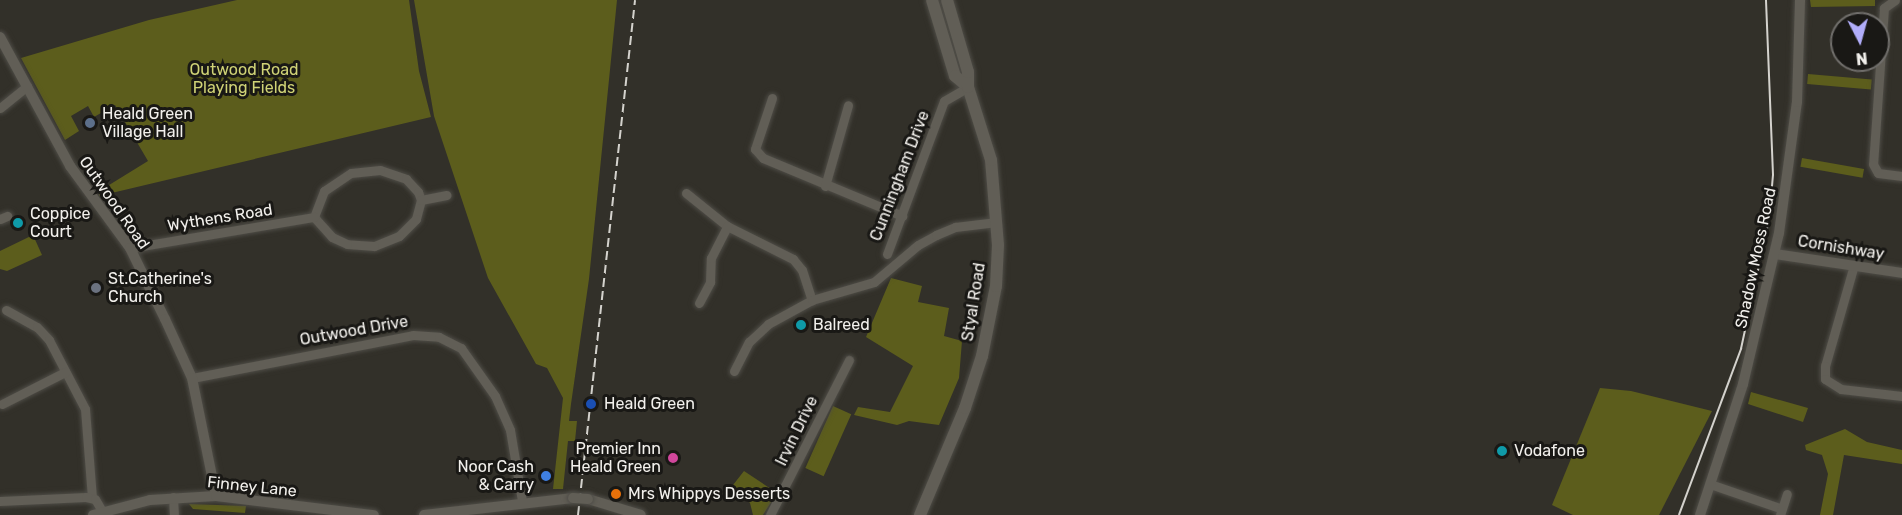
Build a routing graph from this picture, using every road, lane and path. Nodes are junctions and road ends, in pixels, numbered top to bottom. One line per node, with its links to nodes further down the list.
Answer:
1 (932, 0): 7 (main road, Styal Road)
2 (947, 0): 7 (main road, Styal Road)
3 (1800, 0): 22 (street, Shadow Moss Road)
4 (1895, 0): 11 (street)
5 (0, 37): 6 (street, Outwood Road)
6 (27, 86): 10 (street); 20 (street, Outwood Road)
7 (968, 87): 16 (street, Cunningham Drive); 18 (main road, Styal Road)
8 (772, 98): 12 (street)
9 (848, 105): 12 (street)
10 (0, 108)
11 (1902, 176)
12 (825, 186): 16 (street)
13 (686, 193): 19 (street)
14 (447, 195): 15 (street)
15 (421, 200): 17 (street); 17 (street)
16 (902, 216): 21 (street, Cunningham Drive)
17 (314, 217): 20 (street, Wythens Road)
18 (997, 222): 26 (street); 49 (main road, Styal Road)
19 (727, 226): 25 (street); 26 (street)
20 (130, 248): 31 (street, Outwood Road)
21 (887, 254)
22 (1775, 254): 23 (street, Cornishway); 34 (street, Shadow Moss Road)
23 (1854, 265): 24 (street, Cornishway); 32 (street)
24 (1902, 273)
25 (692, 291)
26 (812, 300): 29 (street)
27 (6, 310): 30 (street)
28 (849, 360): 48 (street, Irvin Drive)
29 (734, 371)
30 (65, 372): 33 (street); 38 (street)
31 (192, 378): 36 (street, Outwood Road); 40 (street, Outwood Drive)
32 (1902, 396)
33 (2, 404)
34 (1710, 484): 42 (street); 50 (street, Shadow Moss Road)
35 (1787, 494): 42 (street)
36 (216, 495): 37 (street, Finney Lane); 45 (street, Finney Lane)
37 (173, 497): 43 (street, Finney Lane); 44 (street)
38 (92, 498): 39 (street); 43 (street)
39 (0, 501)
40 (522, 501): 41 (street); 47 (street, bridge)
41 (480, 512): 46 (street)
42 (1781, 512)
43 (97, 513)
44 (174, 515)
45 (374, 515)
46 (424, 515)
47 (641, 515)
48 (770, 515)
49 (920, 515)
50 (1700, 515)

